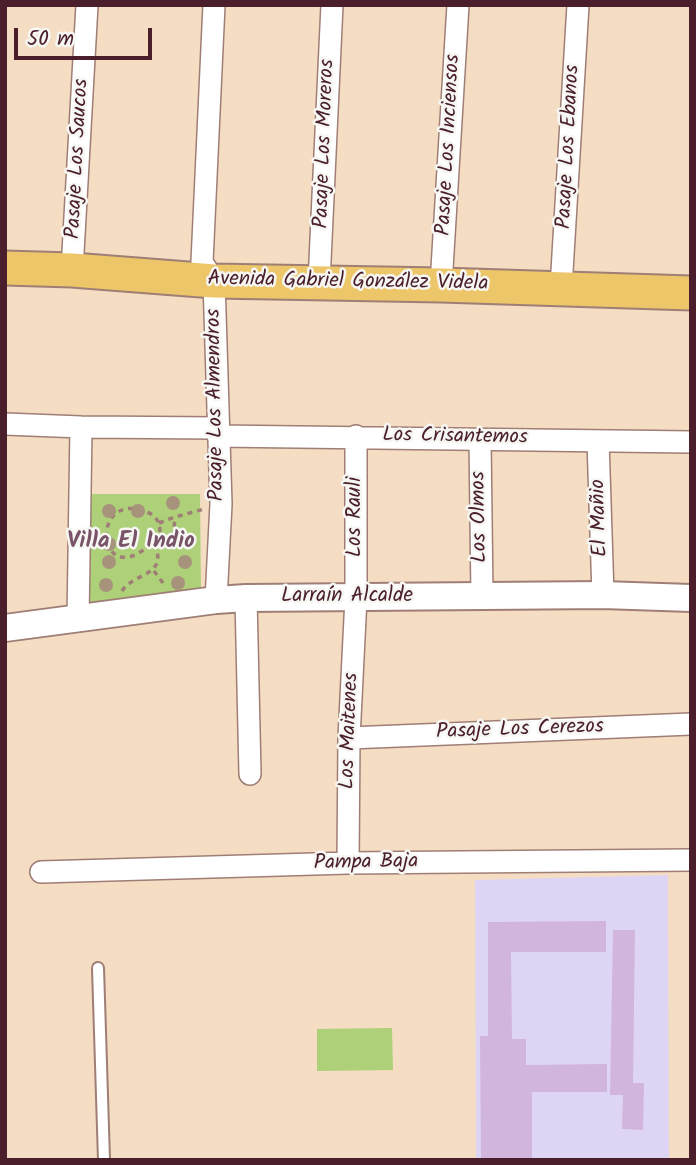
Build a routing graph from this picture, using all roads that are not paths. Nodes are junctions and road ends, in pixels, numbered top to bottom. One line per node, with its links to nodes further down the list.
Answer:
1 (87, 5): 7 (street, Pasaje Los Saucos)
2 (214, 5): 8 (street, Pasaje Los Almendros)
3 (332, 5): 9 (street, Pasaje Los Moreros)
4 (458, 5): 10 (street, Pasaje Los Inciensos)
5 (578, 5): 11 (street, Pasaje Los Ebanos)
6 (5, 268): 7 (main road, Avenida Gabriel González Videla)
7 (72, 271): 8 (main road, Avenida Gabriel González Videla)
8 (214, 281): 9 (main road, Avenida Gabriel González Videla); 15 (street, Pasaje Los Almendros)
9 (319, 282): 10 (main road, Avenida Gabriel González Videla)
10 (441, 285): 11 (main road, Avenida Gabriel González Videla)
11 (561, 288): 12 (main road, Avenida Gabriel González Videla)
12 (691, 293)
13 (5, 424): 14 (street, Los Crisantemos)
14 (81, 427): 15 (street, Los Crisantemos); 26 (street)
15 (218, 432): 16 (street, Los Crisantemos); 25 (street, Pasaje Los Almendros)
16 (356, 436): 17 (street, Los Crisantemos); 23 (street, Los Rauli)
17 (480, 439): 18 (street, Los Crisantemos); 21 (street, Los Olmos)
18 (598, 441): 19 (street, Los Crisantemos); 20 (street, El Mañio)
19 (691, 442)
20 (603, 595): 21 (street, Larraín Alcalde); 24 (street, Larraín Alcalde)
21 (482, 596): 23 (street, Larraín Alcalde)
22 (246, 598): 23 (street, Larraín Alcalde); 25 (street, Larraín Alcalde); 30 (street)
23 (356, 598): 29 (street, Los Maitenes)
24 (691, 598)
25 (216, 600): 26 (street, Larraín Alcalde)
26 (78, 620): 27 (street, Larraín Alcalde)
27 (5, 628)
28 (691, 724): 29 (street, Pasaje Los Cerezos)
29 (349, 738): 32 (street, Los Maitenes)
30 (250, 774)
31 (691, 860): 32 (street, Pampa Baja)
32 (348, 863): 33 (street, Pampa Baja)
33 (41, 872)
34 (98, 968): 35 (lane)
35 (104, 1160)

